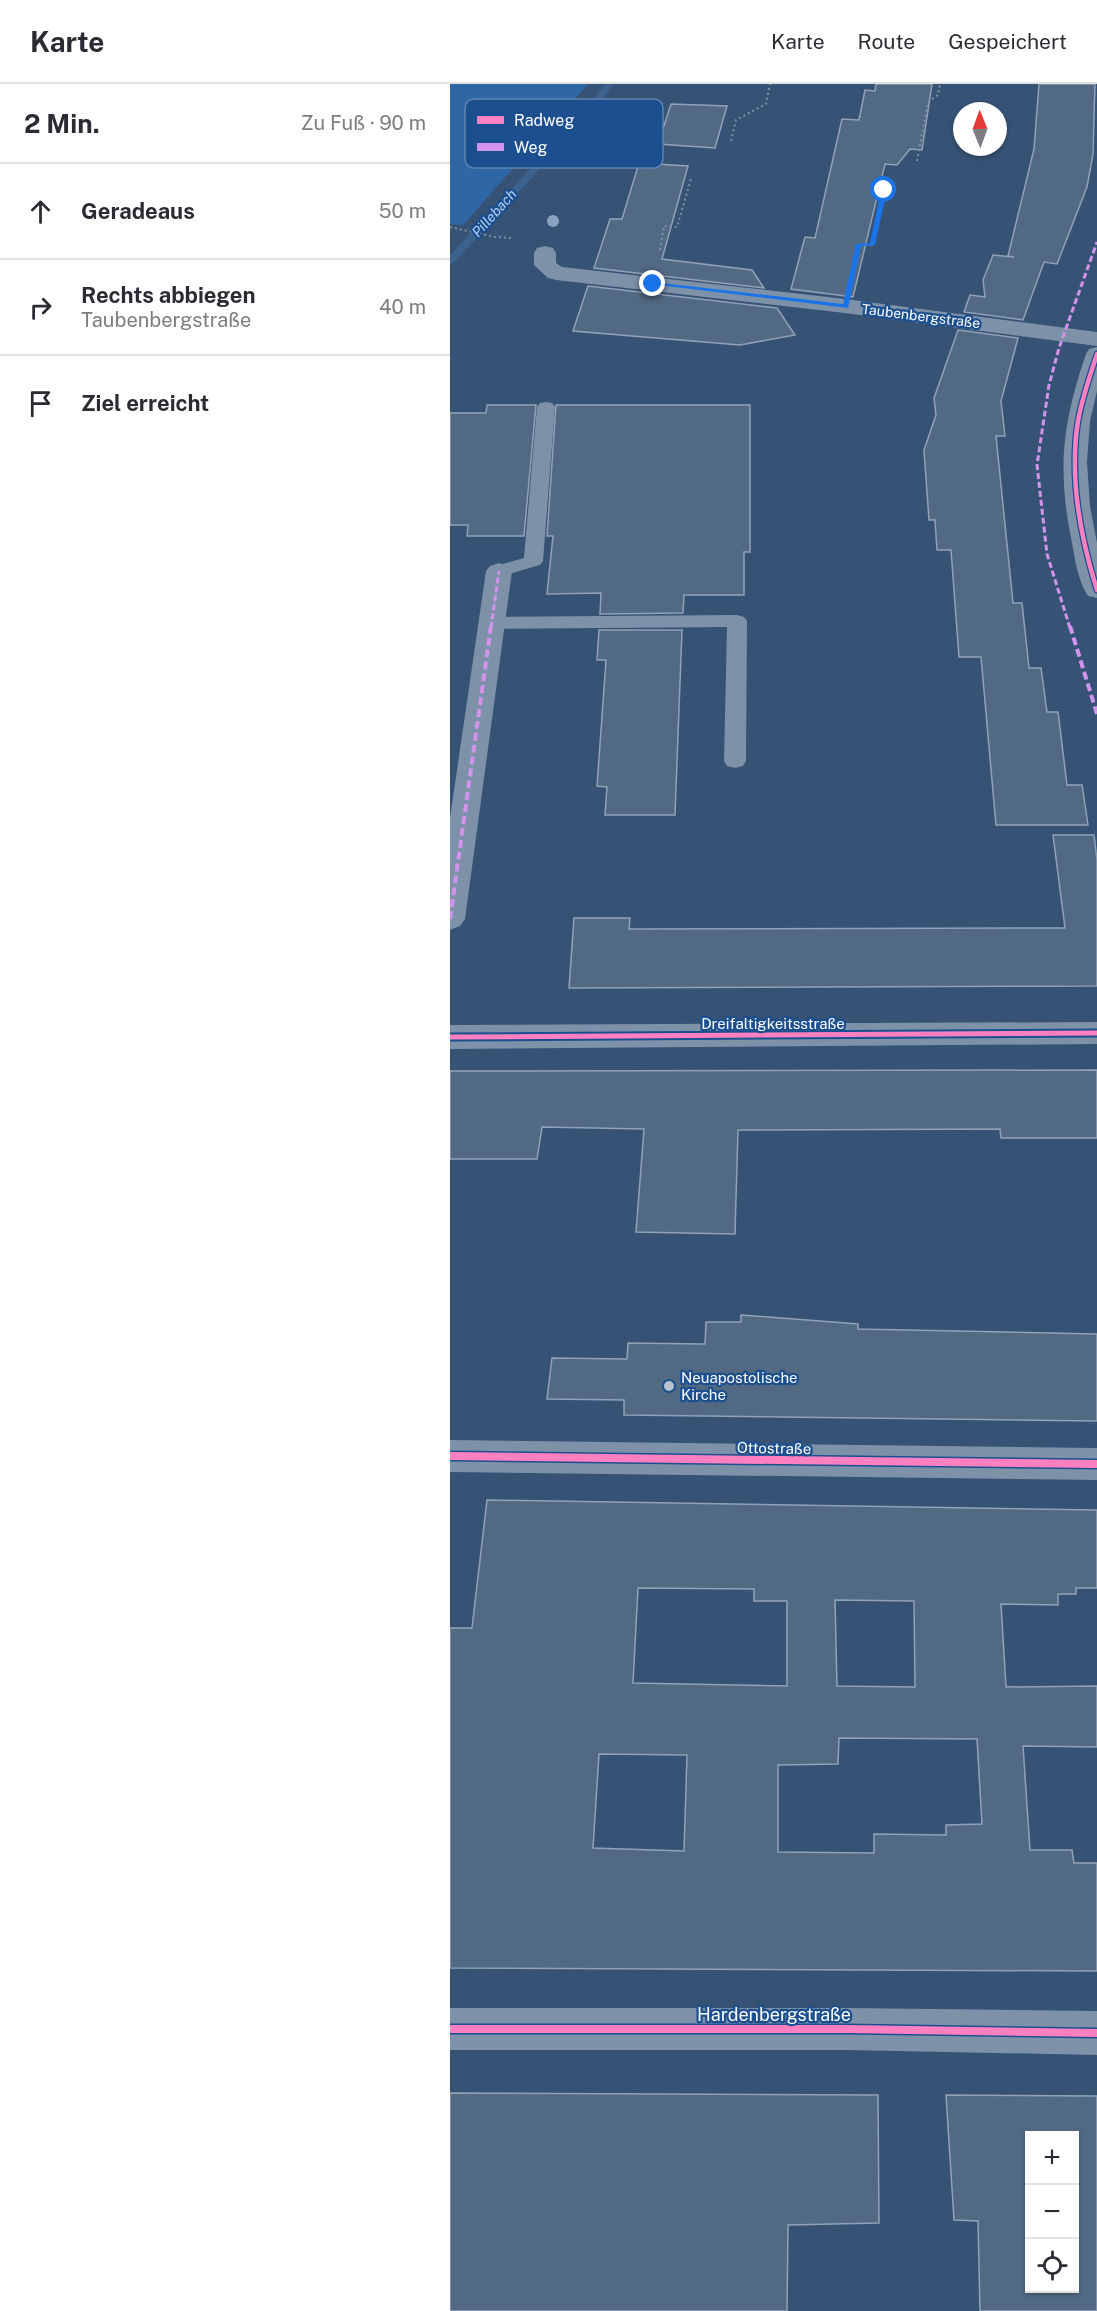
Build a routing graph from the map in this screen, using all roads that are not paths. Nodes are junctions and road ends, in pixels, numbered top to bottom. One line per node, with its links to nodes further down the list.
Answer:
1 (545, 253): 2 (street, Taubenbergstraße)
2 (1097, 339)
3 (1097, 354): 6 (street)
4 (546, 407): 5 (lane)
5 (499, 571): 7 (street)
6 (1097, 590)
7 (492, 623): 8 (lane); 9 (street)
8 (735, 761)
9 (450, 920)
10 (1097, 1034): 11 (street, Dreifaltigkeitsstraße)
11 (450, 1037)
12 (450, 1456): 13 (street, Ottostraße)
13 (1097, 1464)
14 (450, 2029): 15 (street, Hardenbergstraße)
15 (1097, 2033)

